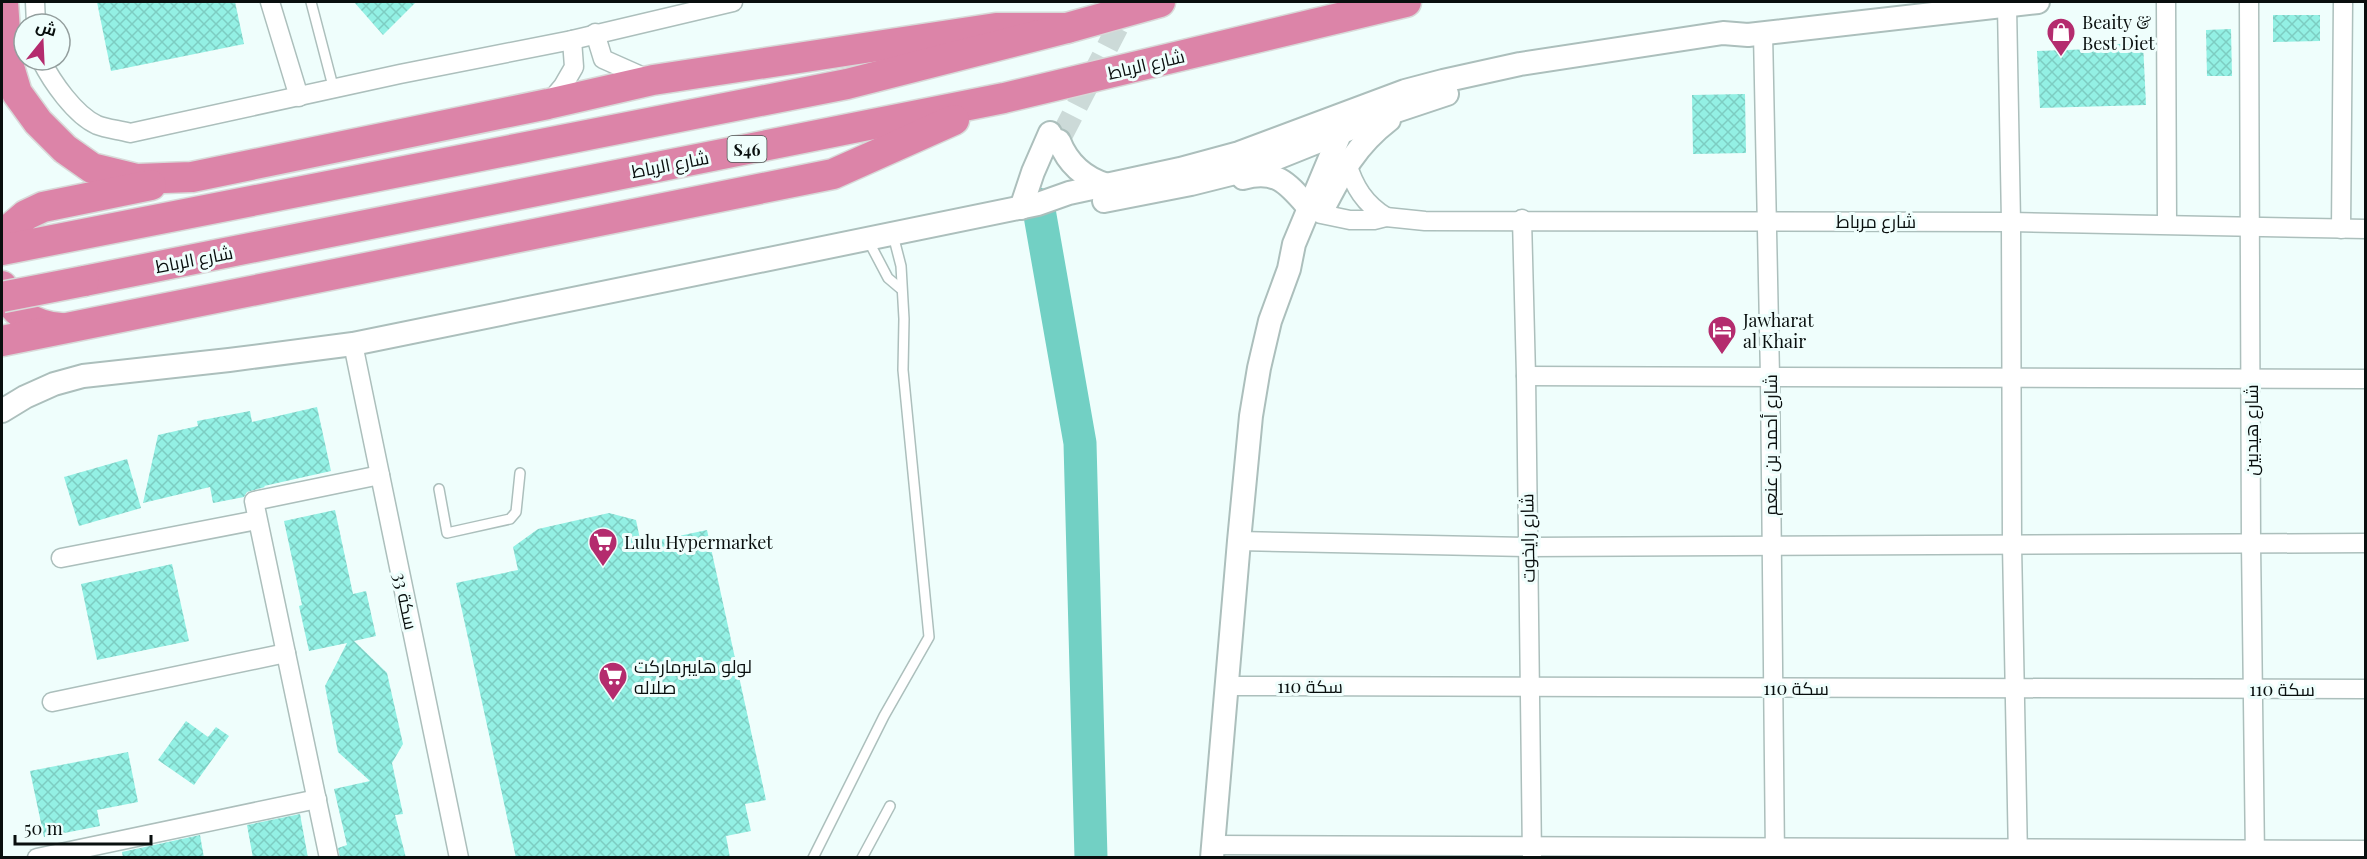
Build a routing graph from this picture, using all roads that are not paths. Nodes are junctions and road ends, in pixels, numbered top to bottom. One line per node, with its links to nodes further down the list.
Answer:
1 (3, 2): 27 (highway)
2 (270, 2): 19 (street)
3 (310, 2): 18 (lane)
4 (733, 2): 13 (street)
5 (1160, 2): 12 (highway)
6 (1406, 2): 20 (highway, شارع الرباط / S46)
7 (2038, 2): 11 (street)
8 (2166, 2): 36 (street)
9 (2249, 2): 37 (street, شارع هيدبين)
10 (2343, 2): 38 (street)
11 (2007, 6): 14 (street); 35 (street)
12 (1067, 28): 17 (highway); 42 (highway)
13 (595, 33): 15 (street); 17 (street)
14 (1756, 34): 22 (street); 23 (street); 34 (street, شارع أحمد بن عنعم)
15 (572, 40): 18 (street); 21 (street)
16 (47, 72): 19 (street)
17 (653, 80): 21 (highway)
18 (334, 90): 19 (street)
19 (299, 97)
20 (1004, 98): 45 (highway, شارع الرباط / S46, bridge); 46 (highway)
21 (548, 104): 27 (highway)
22 (1412, 105): 25 (street); 26 (street)
23 (1360, 107): 24 (street); 25 (street)
24 (1319, 123): 25 (street); 29 (street)
25 (1340, 134): 26 (street); 28 (street); 31 (street)
26 (1347, 163): 31 (street); 32 (street)
27 (192, 177): 42 (highway)
28 (1222, 177): 30 (street); 31 (street)
29 (1107, 185): 30 (street); 30 (street)
30 (1029, 206): 40 (street)
31 (1315, 211): 32 (street, شارع مرباط); 59 (street)
32 (1386, 217): 33 (street, شارع مرباط)
33 (1522, 219): 34 (street, شارع مرباط); 49 (street, شارع رايخوت)
34 (1767, 221): 35 (street, شارع مرباط); 50 (street, شارع أحمد بن عنعم)
35 (2011, 222): 36 (street, شارع مرباط); 51 (street)
36 (2168, 224): 37 (street, شارع مرباط)
37 (2250, 225): 38 (street, شارع مرباط); 52 (street, شارع هيدبين)
38 (2341, 229): 39 (street, شارع مرباط)
39 (2366, 229)
40 (893, 235): 41 (street); 44 (lane)
41 (868, 240): 44 (lane); 48 (street)
42 (2, 248)
43 (2, 286): 46 (highway)
44 (901, 289): 85 (lane)
45 (2, 297)
46 (72, 326): 47 (highway)
47 (2, 341)
48 (352, 344): 54 (street); 56 (street, سكة 33)
49 (1526, 376): 50 (street); 64 (street, شارع رايخوت)
50 (1770, 377): 51 (street); 63 (street, شارع أحمد بن عنعم)
51 (2011, 378): 52 (street); 62 (street)
52 (2250, 379): 53 (street); 61 (street, شارع هيدبين)
53 (2366, 379)
54 (2, 411)
55 (520, 473): 57 (lane)
56 (380, 475): 58 (street); 84 (street, سكة 33)
57 (438, 489)
58 (257, 520): 65 (street); 66 (street)
59 (1239, 541): 64 (street); 67 (street)
60 (2366, 543): 61 (street)
61 (2251, 544): 62 (street); 71 (street, شارع هيدبين)
62 (2012, 545): 63 (street); 70 (street)
63 (1771, 546): 64 (street); 69 (street, شارع أحمد بن عنعم)
64 (1527, 547): 68 (street, شارع رايخوت)
65 (61, 558)
66 (286, 653): 73 (street); 74 (street)
67 (1226, 686): 68 (street, سكة 110); 77 (street)
68 (1530, 687): 69 (street, سكة 110); 78 (street, شارع رايخوت)
69 (1774, 687): 70 (street, سكة 110); 79 (street, شارع أحمد بن عنعم)
70 (2016, 688): 71 (street, سكة 110); 80 (street)
71 (2253, 689): 72 (street, سكة 110); 81 (street, شارع هيدبين)
72 (2366, 689)
73 (52, 702)
74 (317, 799): 82 (street); 83 (street)
75 (890, 806): 86 (lane)
76 (2366, 850): 81 (street)
77 (1213, 851): 78 (street)
78 (1532, 852): 79 (street)
79 (1775, 852): 80 (street)
80 (2018, 853): 81 (street)
81 (2255, 853)
82 (37, 858)
83 (329, 858)
84 (459, 858)
85 (813, 858)
86 (862, 858)

